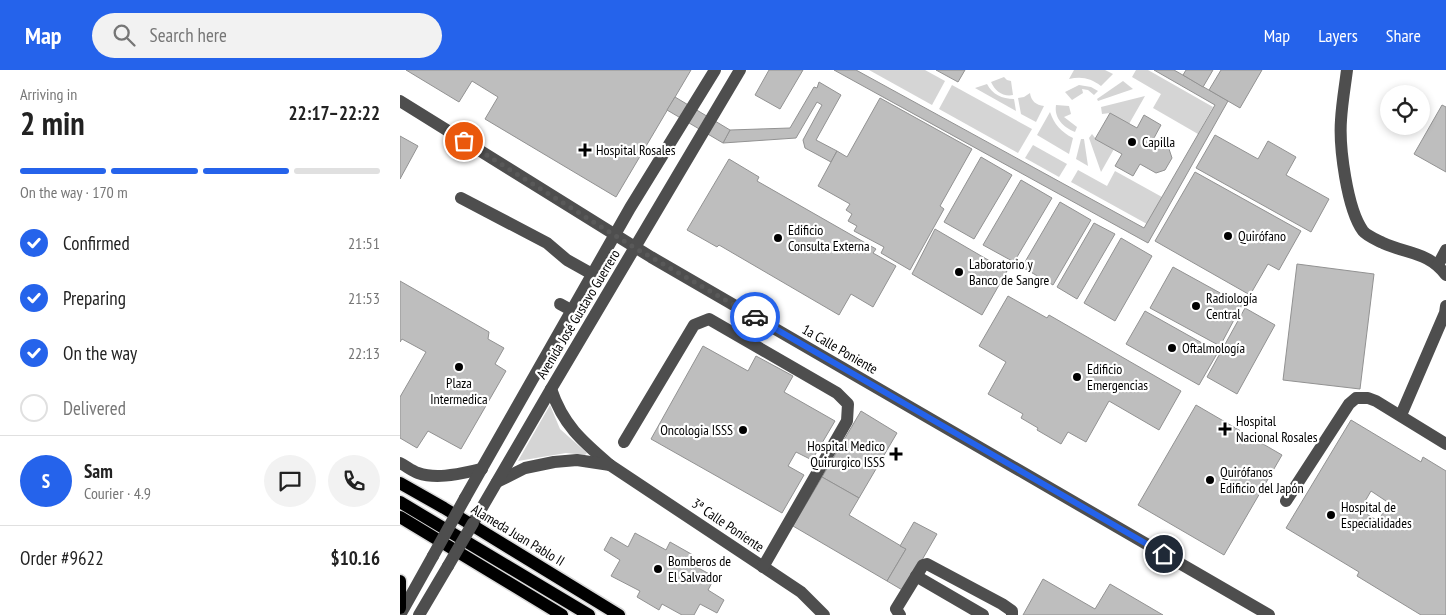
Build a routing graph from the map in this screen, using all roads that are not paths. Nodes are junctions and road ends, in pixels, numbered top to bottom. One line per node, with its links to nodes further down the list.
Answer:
1 (715, 70): 6 (street, Avenida José Gustavo Guerrero)
2 (740, 70): 7 (street, Avenida José Gustavo Guerrero)
3 (1346, 70): 9 (street)
4 (400, 101): 6 (street, 1a Calle Poniente)
5 (462, 198): 10 (street)
6 (614, 235): 7 (street, 1a Calle Poniente); 10 (street, Avenida José Gustavo Guerrero)
7 (635, 248): 15 (street, Avenida José Gustavo Guerrero); 40 (street, 1a Calle Poniente)
8 (1446, 250): 9 (street)
9 (1438, 265): 11 (street)
10 (592, 274): 14 (street, Avenida José Gustavo Guerrero)
11 (1446, 276)
12 (560, 304): 14 (street)
13 (1446, 306): 16 (street)
14 (571, 310): 21 (street, Avenida José Gustavo Guerrero)
15 (551, 389): 20 (street, 3ª Calle Poniente); 23 (street, Avenida José Gustavo Guerrero)
16 (1400, 415): 18 (street); 24 (street)
17 (624, 442): 27 (street)
18 (1446, 444)
19 (400, 464): 21 (street)
20 (610, 465): 23 (street, 3ª Calle Poniente); 27 (street, 3ª Calle Poniente)
21 (482, 469): 32 (street, Avenida José Gustavo Guerrero, bridge)
22 (400, 482): 36 (main road, Alameda Juan Pablo II)
23 (497, 482): 33 (street, Avenida José Gustavo Guerrero, bridge)
24 (1286, 501)
25 (400, 502): 35 (main road)
26 (400, 517): 34 (main road)
27 (763, 566): 37 (street, 3ª Calle Poniente)
28 (916, 576): 31 (street); 38 (street); 39 (street)
29 (400, 581): 30 (main road)
30 (400, 608)
31 (896, 613)
32 (400, 615)
33 (419, 615)
34 (562, 615)
35 (589, 615)
36 (620, 615)
37 (824, 615)
38 (983, 615)
39 (1012, 615)
40 (1269, 615)

